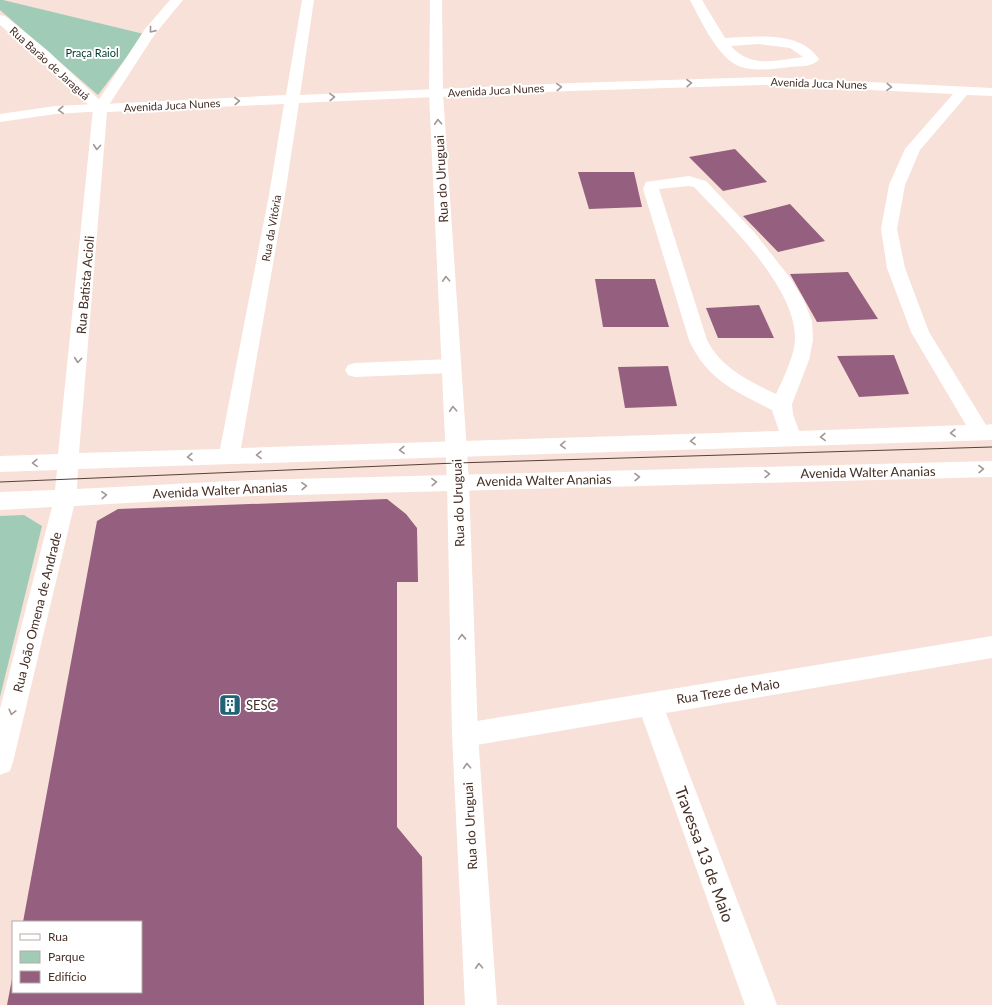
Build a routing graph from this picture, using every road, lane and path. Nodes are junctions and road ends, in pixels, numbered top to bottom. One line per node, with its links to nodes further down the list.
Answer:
1 (177, 0): 11 (street, one-way to 11)
2 (308, 0): 10 (street, Rua da Vitória)
3 (436, 0): 9 (street, Rua do Uruguai)
4 (696, 0): 6 (street)
5 (0, 19): 11 (street, Rua Barão de Jaraguá)
6 (723, 42): 6 (street)
7 (963, 91): 8 (street, Avenida Juca Nunes); 9 (street, Avenida Juca Nunes, one-way to 7); 16 (street)
8 (992, 92)
9 (436, 93): 10 (street, Avenida Juca Nunes, one-way to 9); 13 (street, Rua do Uruguai, one-way to 9)
10 (293, 99): 11 (street, Avenida Juca Nunes, one-way to 10); 19 (street, Rua da Vitória)
11 (100, 108): 12 (street, Avenida Juca Nunes, one-way to 12); 20 (street, Rua Batista Acioli, one-way to 20)
12 (0, 118)
13 (451, 366): 14 (street); 18 (street, Rua do Uruguai, one-way to 13)
14 (355, 370)
15 (782, 406): 15 (street); 17 (street)
16 (987, 432): 17 (street, one-way to 17)
17 (792, 438): 18 (street, one-way to 18)
18 (455, 448): 19 (street, one-way to 19); 23 (street, Rua do Uruguai)
19 (229, 456): 20 (street, one-way to 20)
20 (69, 461): 21 (street, one-way to 21); 24 (street, Rua João Omena de Andrade)
21 (0, 464)
22 (992, 469): 23 (street, Avenida Walter Ananias, one-way to 22)
23 (458, 482): 24 (street, Avenida Walter Ananias, one-way to 23); 28 (street, Rua do Uruguai, one-way to 23)
24 (65, 497): 25 (street, Avenida Walter Ananias); 29 (street, Rua João Omena de Andrade, one-way to 29)
25 (0, 501)
26 (992, 647): 27 (street, Rua Treze de Maio)
27 (650, 704): 28 (street, Rua Treze de Maio); 31 (street, Travessa 13 de Maio)
28 (465, 735): 30 (street, Rua do Uruguai, one-way to 28)
29 (0, 762)
30 (481, 1005)
31 (761, 1005)

